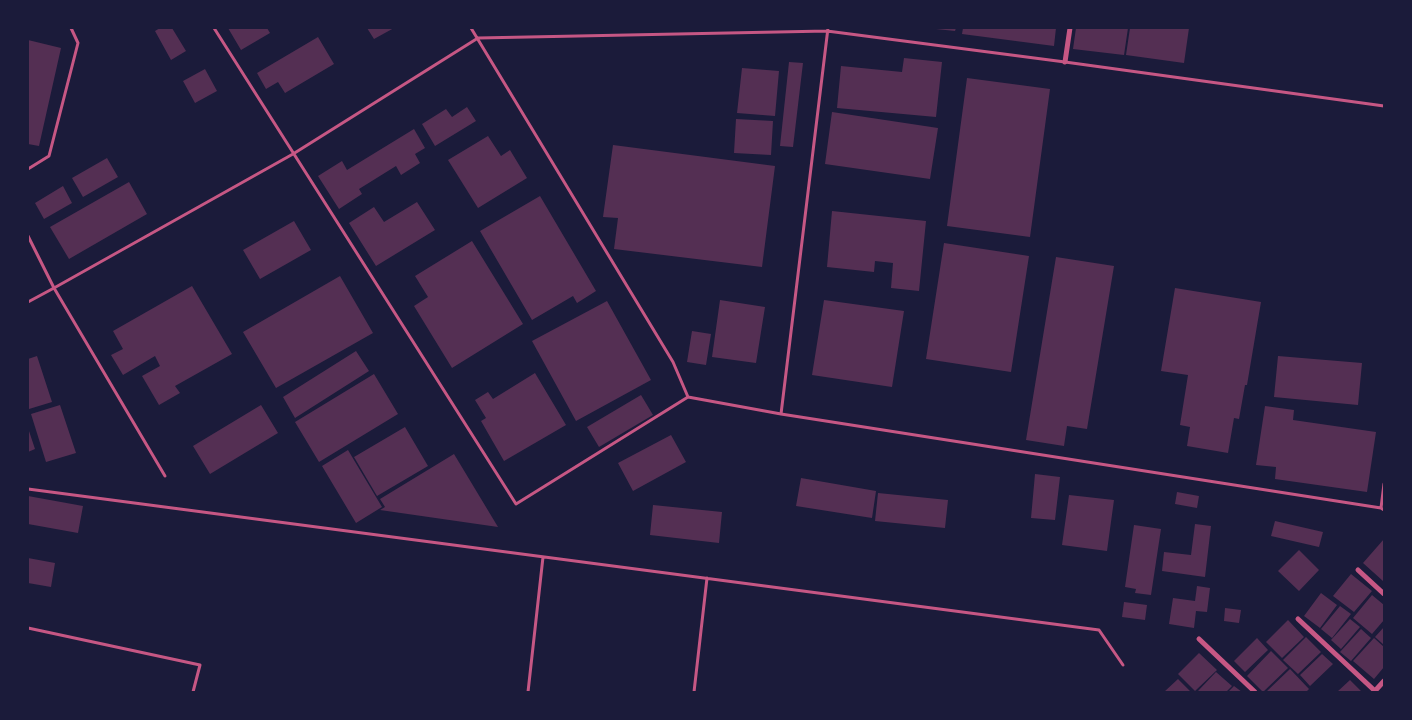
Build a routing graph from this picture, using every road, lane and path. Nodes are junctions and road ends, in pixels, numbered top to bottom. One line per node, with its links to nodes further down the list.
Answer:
1 (72, 28): 10 (lane)
2 (214, 28): 9 (lane)
3 (471, 28): 6 (lane)
4 (1070, 28): 7 (street)
5 (828, 29): 6 (lane); 7 (lane); 15 (lane)
6 (478, 38): 9 (lane); 14 (lane)
7 (1066, 62): 8 (lane)
8 (1384, 106)
9 (293, 154): 12 (lane); 14 (lane)
10 (28, 169)
11 (28, 236): 12 (lane)
12 (54, 288): 13 (lane); 16 (lane)
13 (28, 302)
14 (688, 396): 15 (lane)
15 (781, 414): 19 (lane)
16 (165, 476)
17 (1384, 484): 19 (lane)
18 (28, 489): 20 (lane)
19 (1383, 509)
20 (544, 557): 22 (lane); 30 (lane)
21 (1358, 570): 23 (street)
22 (707, 578): 27 (lane); 31 (lane)
23 (1384, 594)
24 (1298, 618): 33 (street)
25 (28, 628): 29 (lane)
26 (1199, 639): 32 (street)
27 (1123, 665)
28 (1384, 681): 33 (street)
29 (194, 692)
30 (528, 692)
31 (694, 692)
32 (1255, 692)
33 (1374, 692)

